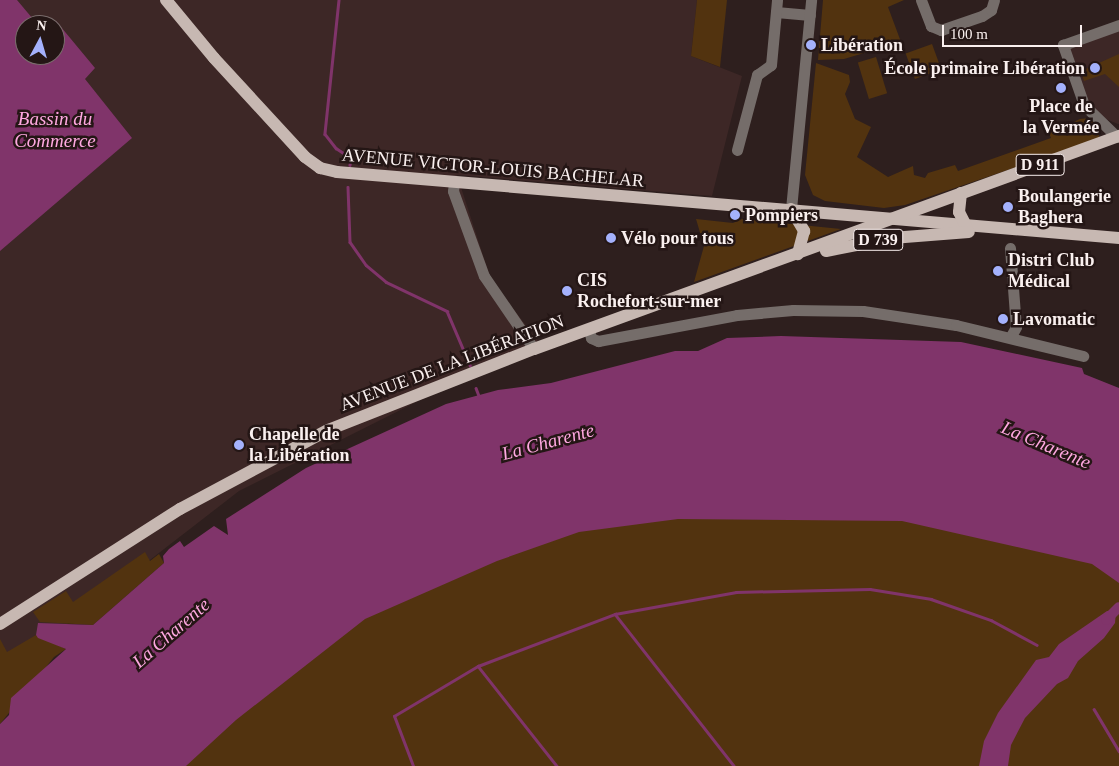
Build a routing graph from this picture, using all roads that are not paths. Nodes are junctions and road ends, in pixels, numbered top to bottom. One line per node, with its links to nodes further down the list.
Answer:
1 (166, 0): 11 (main road, AVENUE VICTOR-LOUIS BACHELAR)
2 (777, 0): 6 (street)
3 (811, 0): 7 (street)
4 (921, 0): 5 (street)
5 (993, 5)
6 (776, 12): 7 (street); 10 (street)
7 (810, 16): 13 (street)
8 (1119, 25): 9 (street)
9 (1118, 136): 12 (main road, D 911)
10 (737, 150)
11 (454, 182): 13 (main road, AVENUE VICTOR-LOUIS BACHELAR); 23 (street)
12 (961, 193): 14 (main road, D 739); 15 (main road)
13 (791, 209): 14 (main road, AVENUE VICTOR-LOUIS BACHELAR); 19 (main road)
14 (891, 220): 15 (main road, D 739); 19 (main road, AVENUE DE LA LIBÉRATION / D 739)
15 (966, 226): 16 (main road, D 739)
16 (986, 228): 17 (main road, D 739); 20 (main road, D 739)
17 (1119, 238)
18 (1010, 248): 22 (street)
19 (798, 254): 20 (main road, AVENUE DE LA LIBÉRATION / D 739)
20 (772, 263): 21 (main road, AVENUE DE LA LIBÉRATION / D 739)
21 (589, 330): 22 (street); 23 (main road, AVENUE DE LA LIBÉRATION / D 739)
22 (1011, 336): 24 (street)
23 (534, 349): 25 (main road, AVENUE DE LA LIBÉRATION / D 739)
24 (1083, 356)
25 (0, 624)

